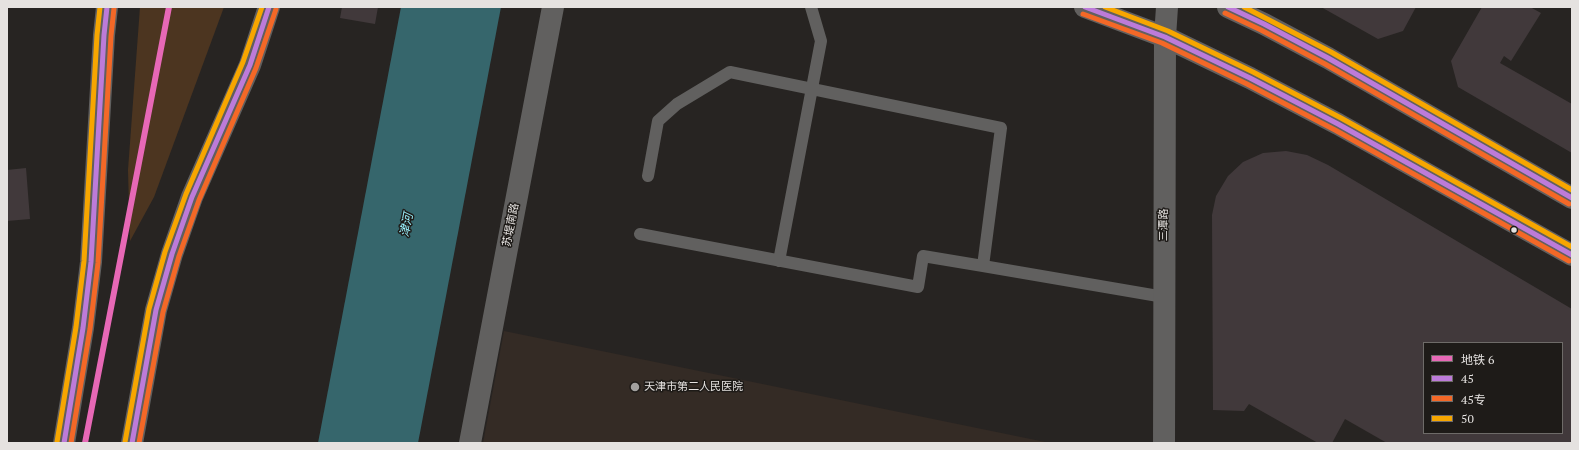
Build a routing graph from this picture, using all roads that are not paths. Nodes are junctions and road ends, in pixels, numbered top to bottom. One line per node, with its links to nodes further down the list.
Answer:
1 (107, 7): 17 (highway)
2 (269, 7): 18 (highway)
3 (552, 7): 19 (street, 苏堤南路)
4 (811, 7): 9 (lane)
5 (1085, 7): 8 (main road)
6 (1167, 7): 8 (street, 三潭路)
7 (1228, 7): 11 (main road)
8 (1165, 37): 13 (main road); 16 (street, 三潭路)
9 (812, 90): 10 (lane); 14 (lane); 15 (lane)
10 (648, 176)
11 (1572, 198)
12 (640, 234): 14 (lane)
13 (1572, 255)
14 (779, 260): 15 (lane)
15 (983, 266): 16 (lane)
16 (1164, 297): 20 (street, 三潭路)
17 (64, 443)
18 (132, 443)
19 (470, 443)
20 (1164, 443)

